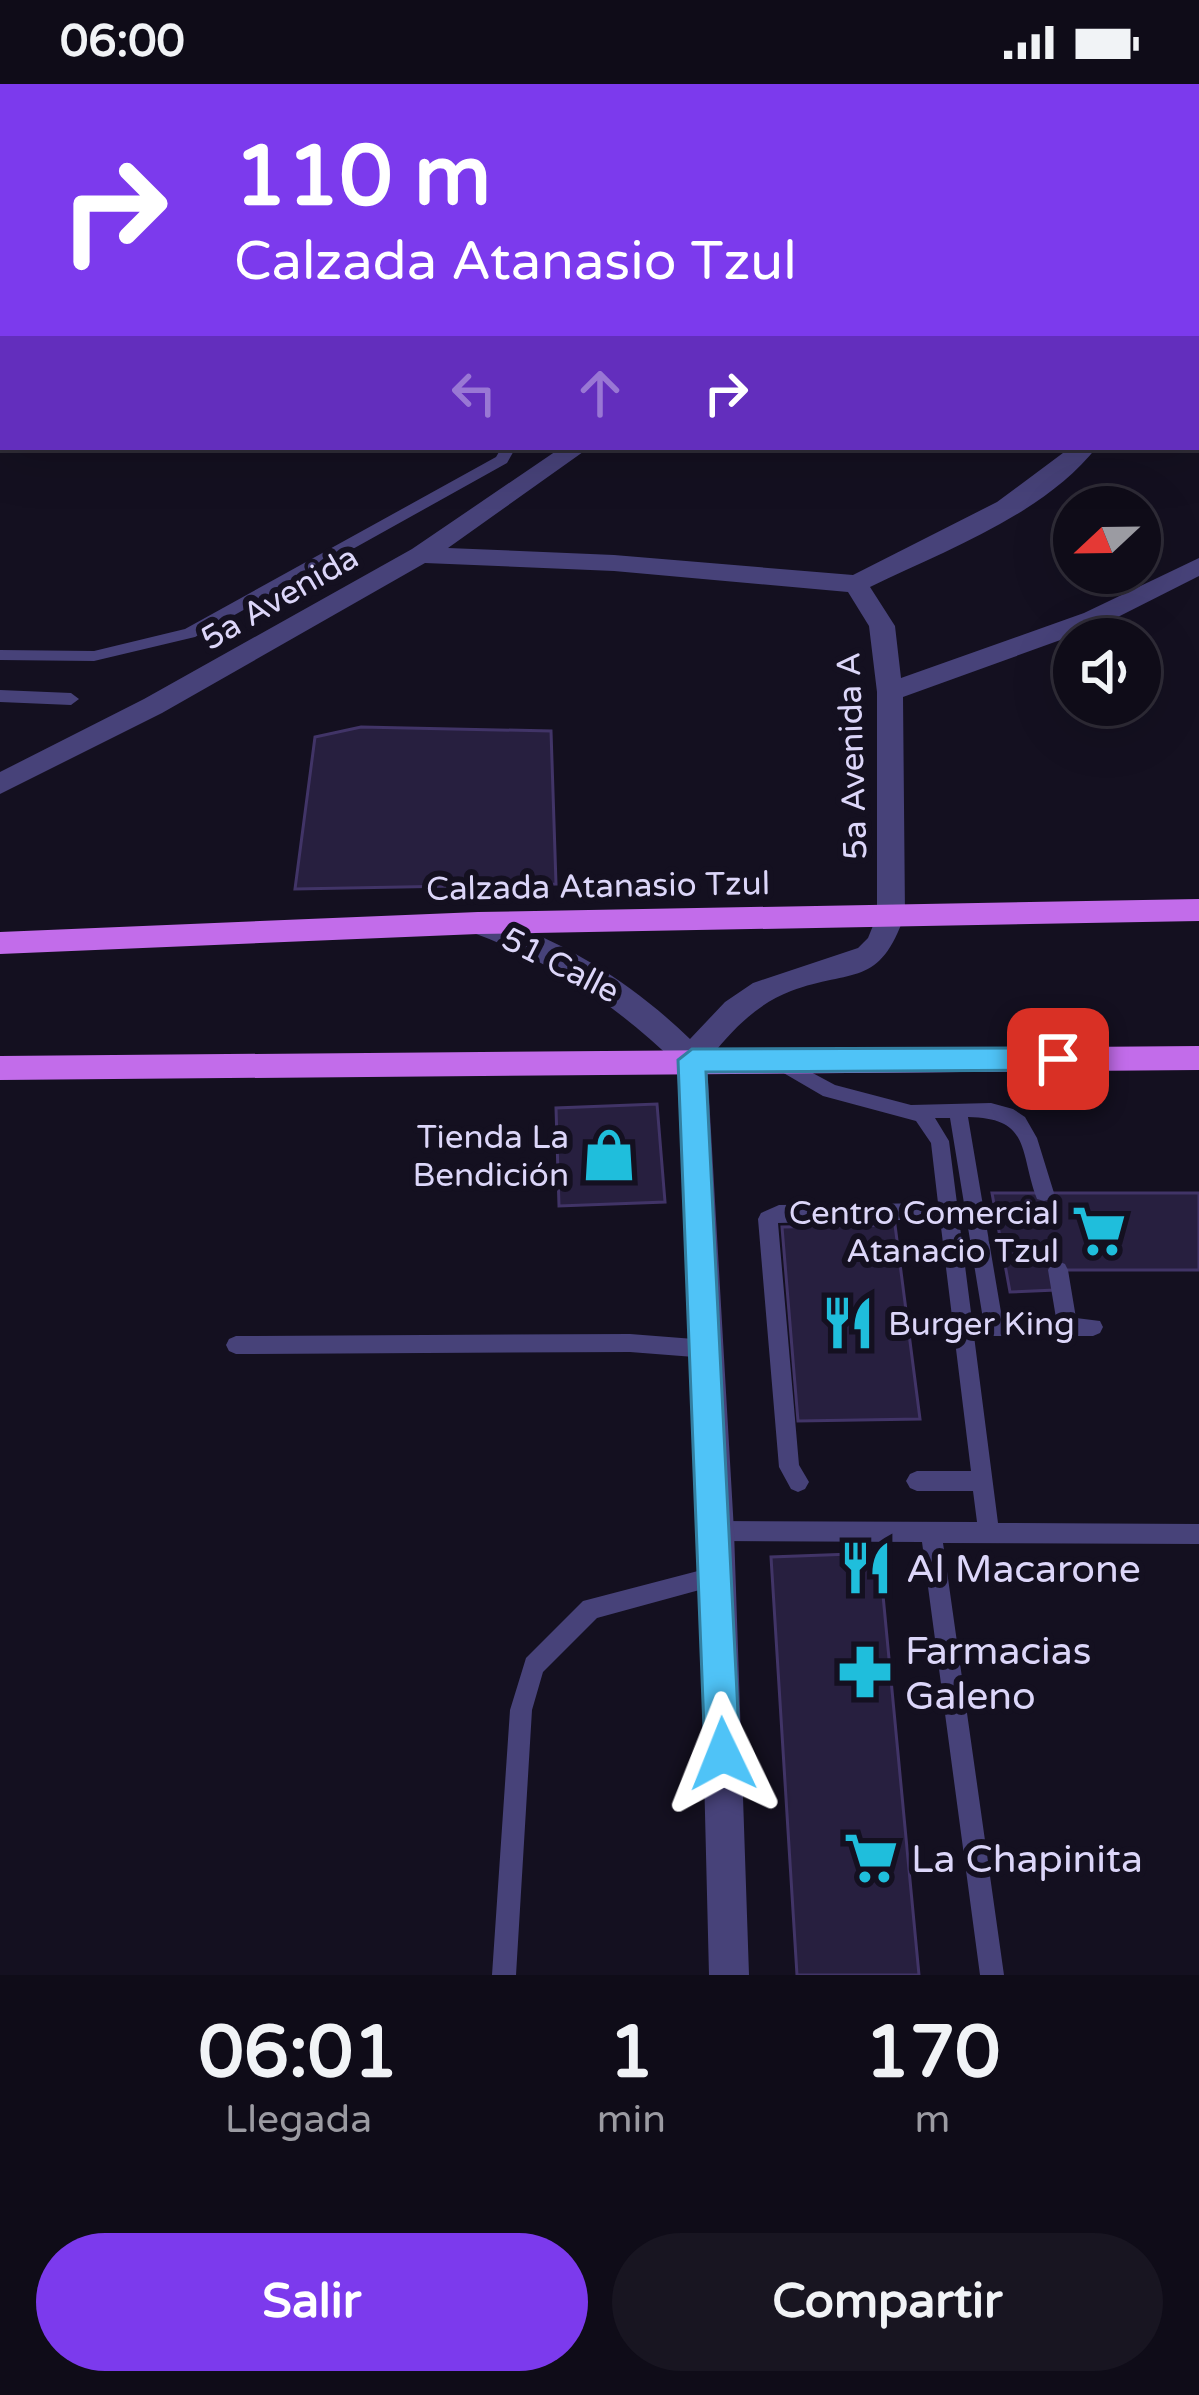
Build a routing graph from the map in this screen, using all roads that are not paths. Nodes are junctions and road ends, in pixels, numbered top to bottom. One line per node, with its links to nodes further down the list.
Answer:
1 (507, 450): 7 (lane)
2 (574, 450): 4 (street, 5a Avenida)
3 (1082, 450): 6 (street)
4 (421, 555): 6 (street); 11 (street, 5a Avenida)
5 (1199, 566): 8 (street)
6 (856, 584): 8 (street, 5a Avenida A)
7 (0, 655)
8 (890, 692): 13 (street, 5a Avenida A)
9 (0, 696): 10 (lane)
10 (71, 699)
11 (0, 784)
12 (1199, 910): 13 (main road, Calzada Atanasio Tzul)
13 (891, 914): 14 (main road, Calzada Atanasio Tzul); 17 (street)
14 (478, 923): 15 (main road, Calzada Atanasio Tzul); 17 (street, 51 Calle)
15 (0, 943)
16 (1199, 1058): 18 (main road)
17 (692, 1060): 18 (main road); 19 (main road); 30 (street)
18 (777, 1060): 20 (lane)
19 (0, 1068)
20 (910, 1111): 21 (lane); 23 (lane)
21 (958, 1111): 22 (lane); 27 (lane)
22 (1044, 1193)
23 (949, 1211): 26 (lane); 33 (lane)
24 (1058, 1270): 28 (lane)
25 (1093, 1327): 28 (lane)
26 (964, 1328): 27 (lane); 32 (lane)
27 (994, 1328): 28 (lane)
28 (1068, 1328)
29 (236, 1345): 30 (lane)
30 (706, 1349): 34 (street)
31 (917, 1481): 32 (lane)
32 (982, 1481): 36 (lane)
33 (798, 1482)
34 (716, 1532): 35 (lane); 38 (street)
35 (931, 1533): 36 (lane); 41 (lane)
36 (989, 1533): 37 (lane)
37 (1199, 1534)
38 (717, 1576): 39 (lane); 40 (street)
39 (504, 1975)
40 (729, 1975)
41 (992, 1975)

